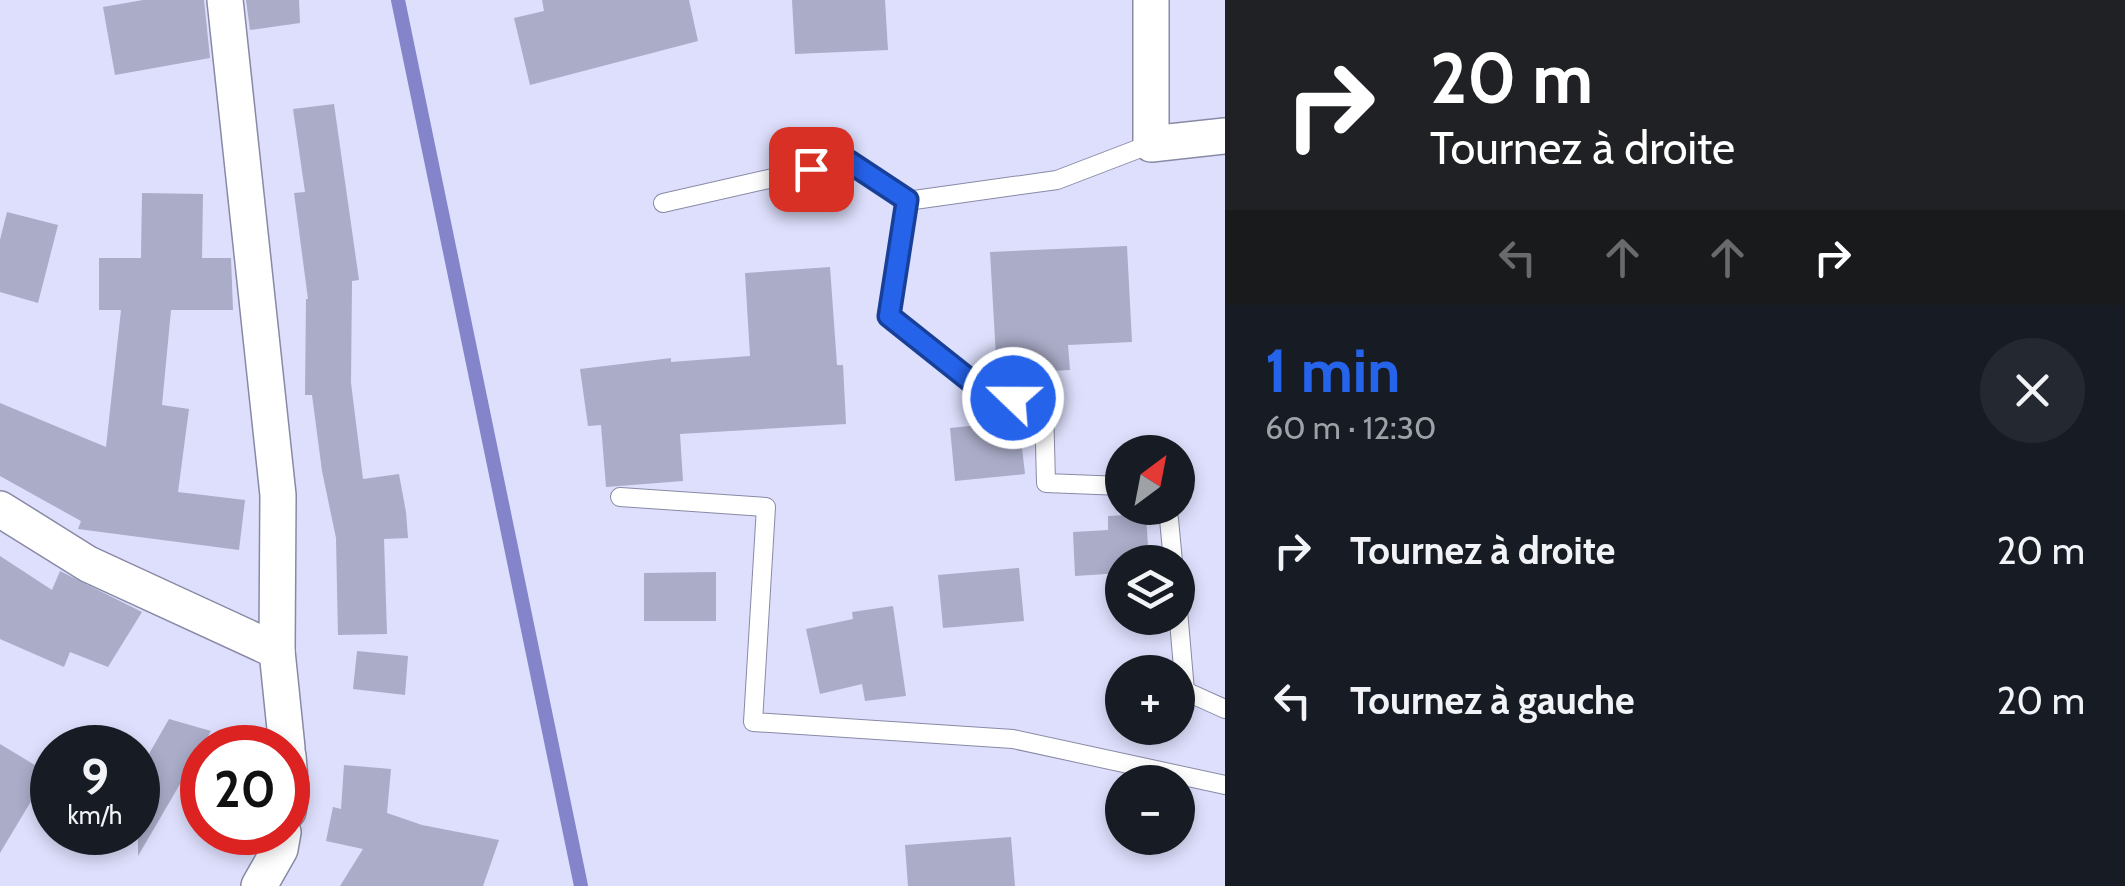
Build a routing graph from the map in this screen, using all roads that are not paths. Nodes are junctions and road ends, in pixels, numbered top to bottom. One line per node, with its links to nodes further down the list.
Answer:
1 (225, 0): 11 (street)
2 (1150, 0): 4 (street)
3 (1225, 136): 4 (street)
4 (1150, 144): 5 (lane)
5 (907, 200): 6 (lane); 7 (lane)
6 (664, 203)
7 (1105, 485)
8 (620, 497): 14 (lane)
9 (0, 509): 11 (street)
10 (1180, 635): 12 (lane)
11 (277, 651): 13 (street)
12 (1225, 709)
13 (285, 725)
14 (1225, 785)
15 (277, 855): 16 (street)
16 (259, 886)

